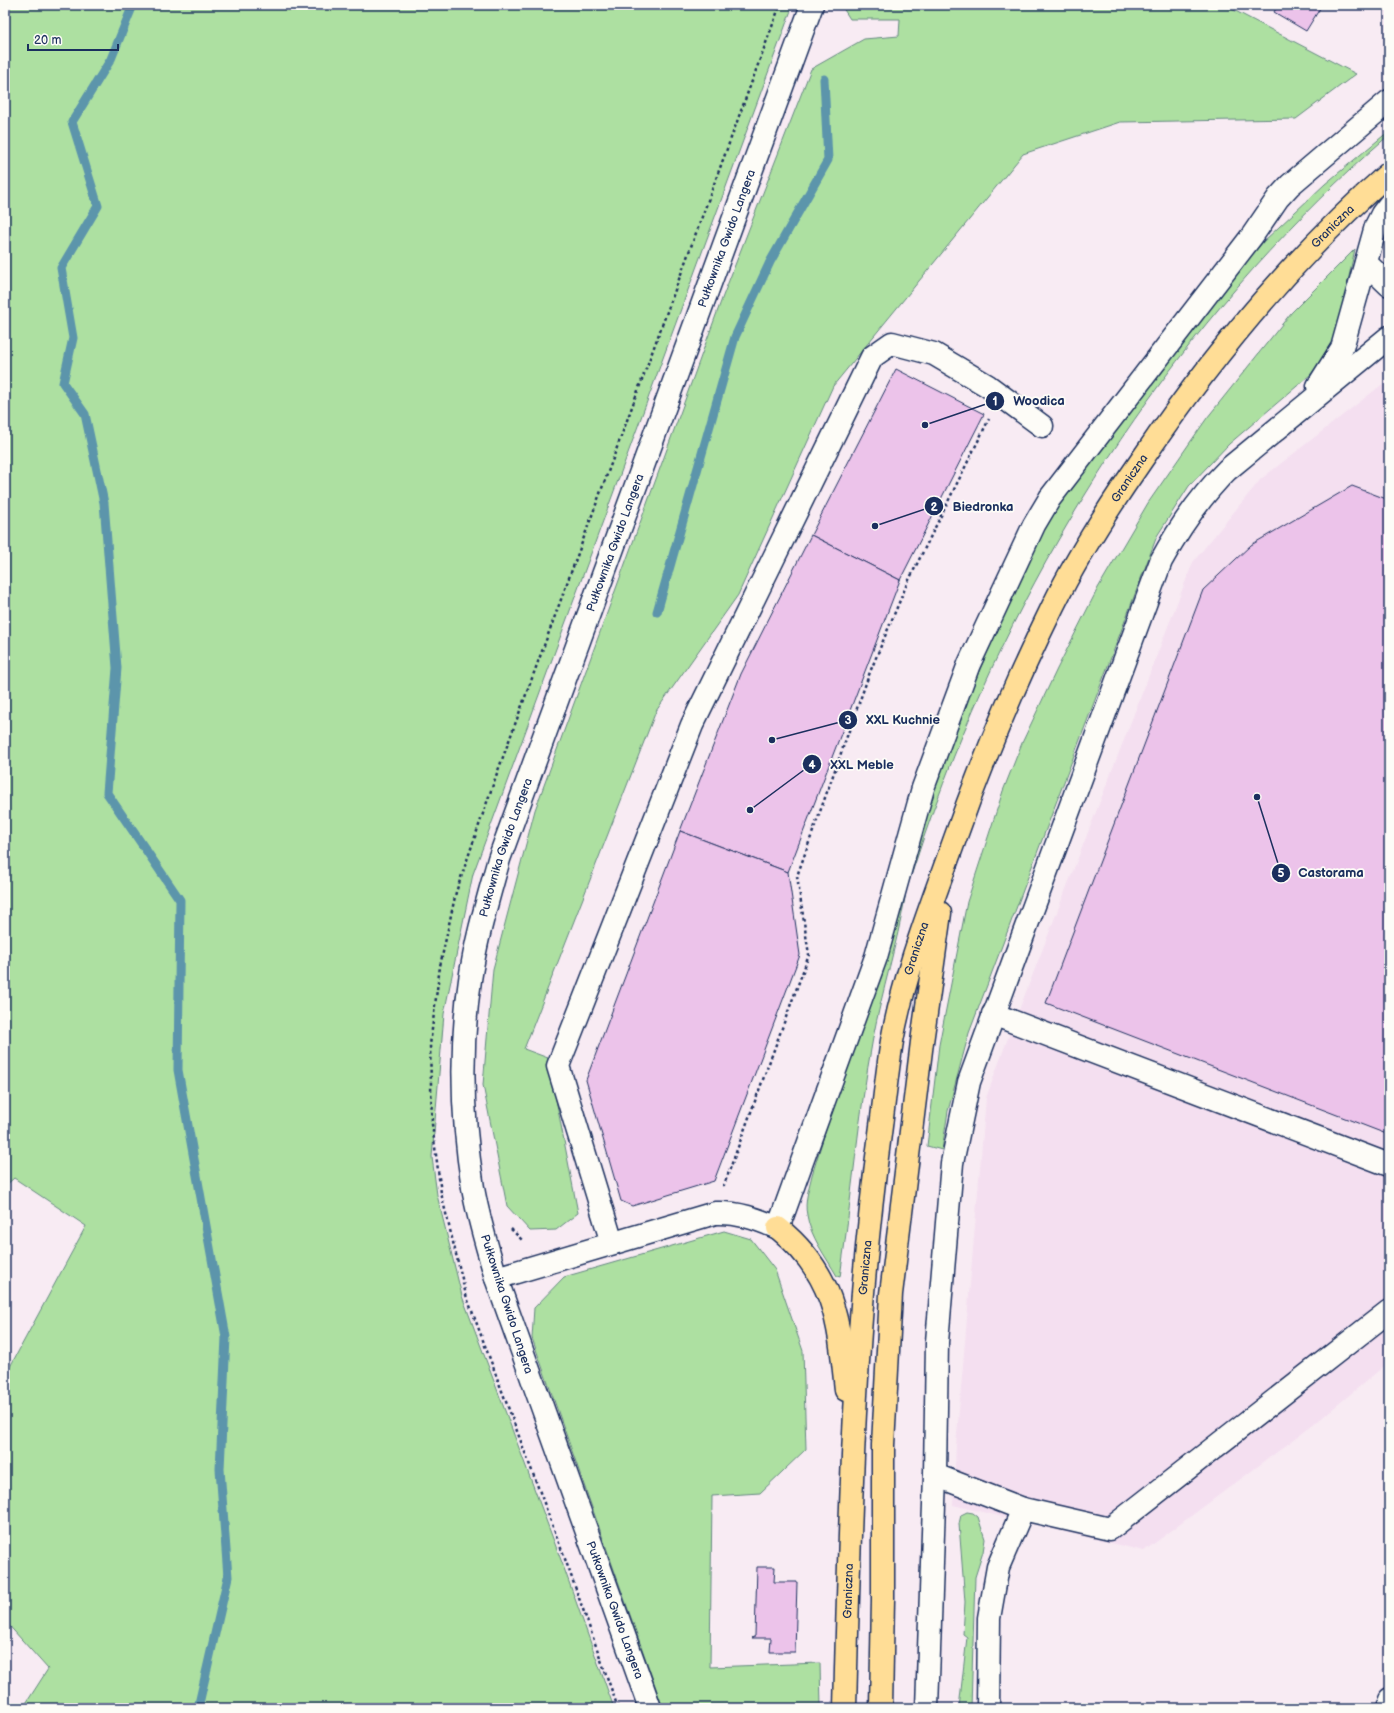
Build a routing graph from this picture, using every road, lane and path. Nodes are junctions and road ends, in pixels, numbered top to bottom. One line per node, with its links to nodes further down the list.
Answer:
1 (780, 5): 17 (path)
2 (812, 5): 16 (street, Pułkownika Gwido Langera)
3 (1389, 101): 19 (street)
4 (1389, 173): 12 (highway, Graniczna)
5 (1389, 205): 6 (street)
6 (1366, 263): 7 (street); 10 (street)
7 (1389, 285)
8 (1389, 337): 10 (street)
9 (1003, 397): 11 (street); 15 (path); 21 (street)
10 (1305, 405): 13 (street)
11 (1042, 426)
12 (955, 838): 24 (highway, Graniczna); 31 (highway, Graniczna)
13 (993, 1014): 14 (street); 25 (street)
14 (1389, 1164)
15 (717, 1187)
16 (473, 1189): 17 (path); 22 (street, Pułkownika Gwido Langera)
17 (441, 1194): 28 (path)
18 (507, 1224): 20 (path)
19 (778, 1228): 21 (street); 24 (highway)
20 (524, 1243)
21 (612, 1243): 22 (street)
22 (496, 1278): 29 (street, Pułkownika Gwido Langera)
23 (1389, 1311): 26 (street)
24 (852, 1448): 30 (highway, Graniczna)
25 (935, 1475): 26 (street); 32 (street)
26 (1023, 1509): 33 (street)
27 (1389, 1699): 34 (street)
28 (618, 1708)
29 (650, 1708)
30 (845, 1708)
31 (882, 1708)
32 (927, 1708)
33 (988, 1708)
34 (1386, 1708)

